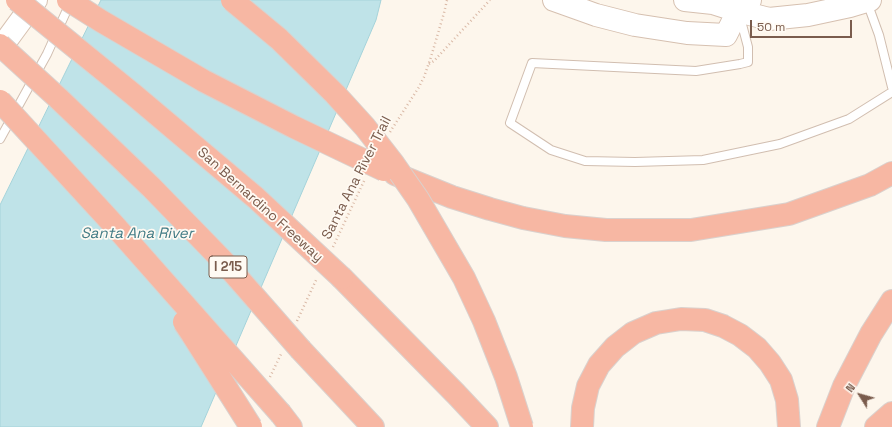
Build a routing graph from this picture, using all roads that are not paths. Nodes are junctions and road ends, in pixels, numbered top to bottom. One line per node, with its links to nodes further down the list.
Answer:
1 (17, 0): 22 (highway, San Bernardino Freeway, bridge)
2 (36, 0): 10 (main road)
3 (70, 0): 14 (lane); 15 (highway, bridge)
4 (232, 0): 23 (highway, bridge)
5 (554, 0): 8 (main road)
6 (685, 0): 8 (main road)
7 (868, 0): 8 (main road); 11 (lane)
8 (740, 4): 12 (lane)
9 (0, 45): 21 (highway, I 215, bridge)
10 (0, 49)
11 (891, 82)
12 (892, 92)
13 (0, 101): 16 (highway, bridge)
14 (0, 139)
15 (892, 173)
16 (114, 225): 19 (highway, bridge); 20 (highway, bridge)
17 (892, 302): 26 (highway)
18 (892, 412): 27 (highway)
19 (286, 421)
20 (251, 427)
21 (373, 427)
22 (487, 427)
23 (522, 427)
24 (582, 427): 25 (highway)
25 (789, 427)
26 (828, 427)
27 (876, 427)

